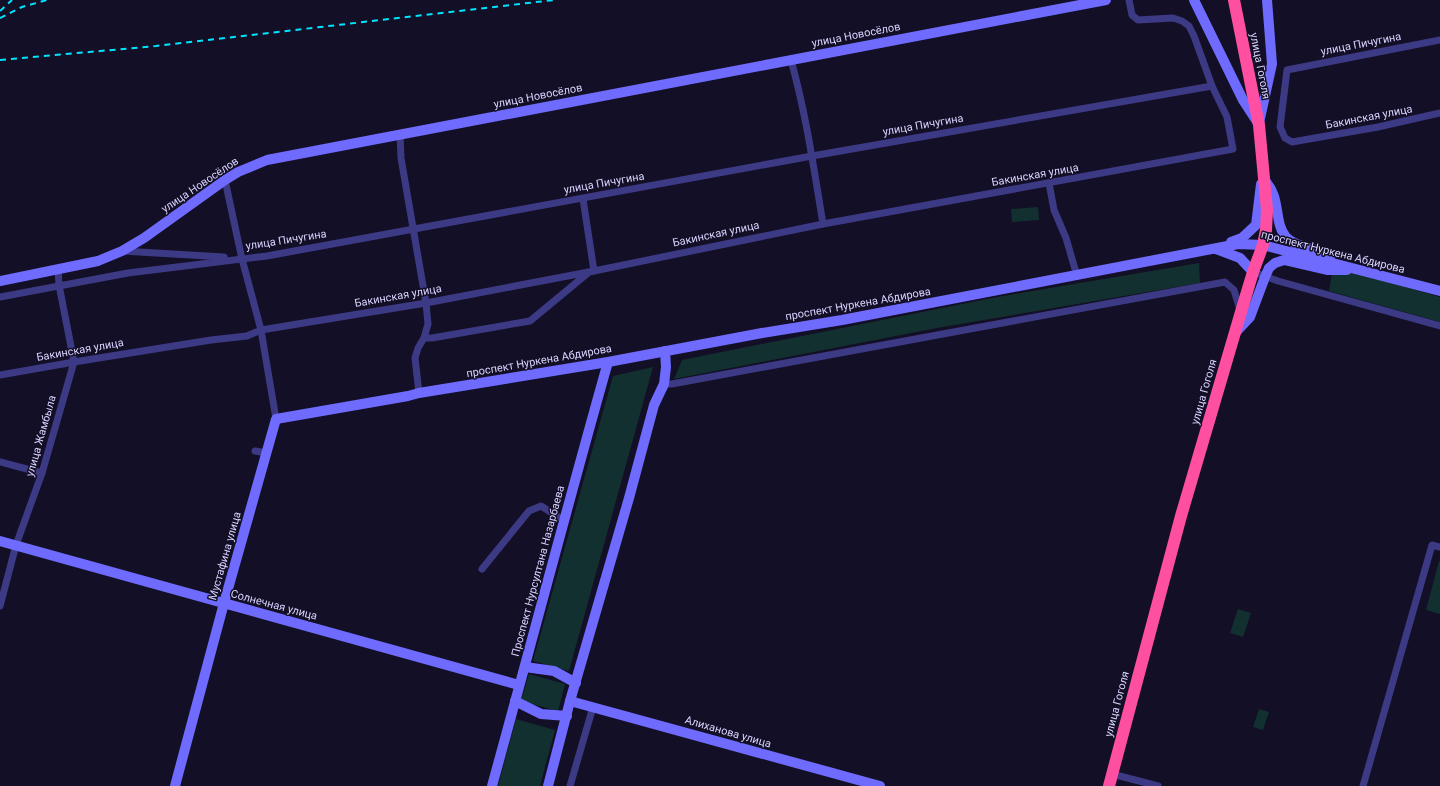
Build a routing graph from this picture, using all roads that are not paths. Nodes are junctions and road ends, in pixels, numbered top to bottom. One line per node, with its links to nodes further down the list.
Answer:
1 (1106, 0): 7 (main road, улица Новосёлов)
2 (1129, 0): 8 (street, Бакинская улица)
3 (1194, 0): 10 (main road)
4 (1234, 0): 10 (highway, улица Гоголя)
5 (1267, 0): 10 (main road)
6 (1440, 40): 12 (street, улица Пичугина)
7 (791, 60): 11 (main road, улица Новосёлов); 13 (street)
8 (1212, 86): 13 (street, улица Пичугина); 16 (street, Бакинская улица)
9 (1440, 113): 12 (street, Бакинская улица)
10 (1259, 125): 14 (highway, улица Гоголя)
11 (400, 134): 15 (main road, улица Новосёлов); 19 (street)
12 (1302, 141)
13 (812, 156): 17 (street, улица Пичугина); 18 (street)
14 (1264, 176): 20 (highway, улица Гоголя); 21 (main road); 24 (main road)
15 (225, 180): 22 (main road, улица Новосёлов); 23 (street, Мустафина улица)
16 (1049, 183): 18 (street, Бакинская улица); 29 (street)
17 (582, 199): 19 (street, улица Пичугина); 27 (street)
18 (823, 224): 27 (street, Бакинская улица)
19 (413, 229): 23 (street, улица Пичугина); 35 (street)
20 (1263, 245): 21 (main road, проспект Нуркена Абдирова); 24 (main road, проспект Нуркена Абдирова); 28 (highway, улица Гоголя)
21 (1219, 248): 28 (main road); 29 (main road, проспект Нуркена Абдирова)
22 (122, 251): 23 (street); 25 (main road, улица Новосёлов)
23 (242, 258): 32 (street, улица Пичугина); 38 (street, Мустафина улица)
24 (1341, 265): 26 (main road, проспект Нуркена Абдирова)
25 (58, 269): 31 (main road, улица Новосёлов); 32 (street, улица Жамбыла)
26 (1359, 270): 30 (main road); 33 (main road, проспект Нуркена Абдирова)
27 (592, 271): 35 (street, Бакинская улица); 40 (street)
28 (1253, 272): 30 (street); 36 (highway, улица Гоголя)
29 (1077, 276): 41 (main road, проспект Нуркена Абдирова)
30 (1265, 277): 37 (street); 39 (main road)
31 (0, 281)
32 (59, 285): 34 (street, улица Пичугина); 42 (street, улица Жамбыла)
33 (1440, 292)
34 (0, 297)
35 (426, 303): 38 (street, Бакинская улица); 40 (street)
36 (1241, 312): 39 (highway, улица Гоголя); 45 (street)
37 (1440, 326)
38 (261, 330): 42 (street, Бакинская улица); 47 (street, Мустафина улица)
39 (1234, 334): 66 (highway, улица Гоголя)
40 (424, 338): 46 (street)
41 (666, 351): 43 (main road, проспект Нуркена Абдирова); 45 (main road)
42 (74, 362): 44 (street, Бакинская улица); 51 (street, улица Жамбыла)
43 (608, 362): 46 (main road, проспект Нуркена Абдирова); 52 (main road, Проспект Нурсултана Назарбаева)
44 (0, 375)
45 (664, 384): 60 (main road)
46 (419, 393): 47 (main road, проспект Нуркена Абдирова)
47 (276, 420): 49 (main road, Мустафина улица)
48 (255, 451): 49 (street)
49 (266, 453): 57 (main road, Мустафина улица)
50 (0, 462): 51 (street)
51 (42, 473): 54 (street, улица Жамбыла)
52 (563, 520): 56 (street); 59 (main road, Проспект Нурсултана Назарбаева)
53 (0, 541): 54 (main road, Солнечная улица)
54 (16, 545): 57 (main road, Солнечная улица); 58 (street, улица Жамбыла)
55 (1440, 547): 74 (street)
56 (482, 569)
57 (224, 603): 61 (main road, Солнечная улица); 67 (main road, Мустафина улица)
58 (0, 606)
59 (525, 667): 60 (main road); 61 (main road, Проспект Нурсултана Назарбаева)
60 (576, 683): 63 (main road)
61 (519, 685): 62 (main road, Проспект Нурсултана Назарбаева)
62 (515, 701): 65 (main road); 68 (main road, Проспект Нурсултана Назарбаева)
63 (570, 701): 64 (main road, Алиханова улица); 65 (main road)
64 (593, 707): 70 (street); 71 (main road, Алиханова улица)
65 (567, 716): 69 (main road)
66 (1112, 774): 72 (highway, улица Гоголя); 73 (street)
67 (175, 786)
68 (492, 786)
69 (548, 786)
70 (570, 786)
71 (880, 786)
72 (1109, 786)
73 (1158, 786)
74 (1363, 786)

